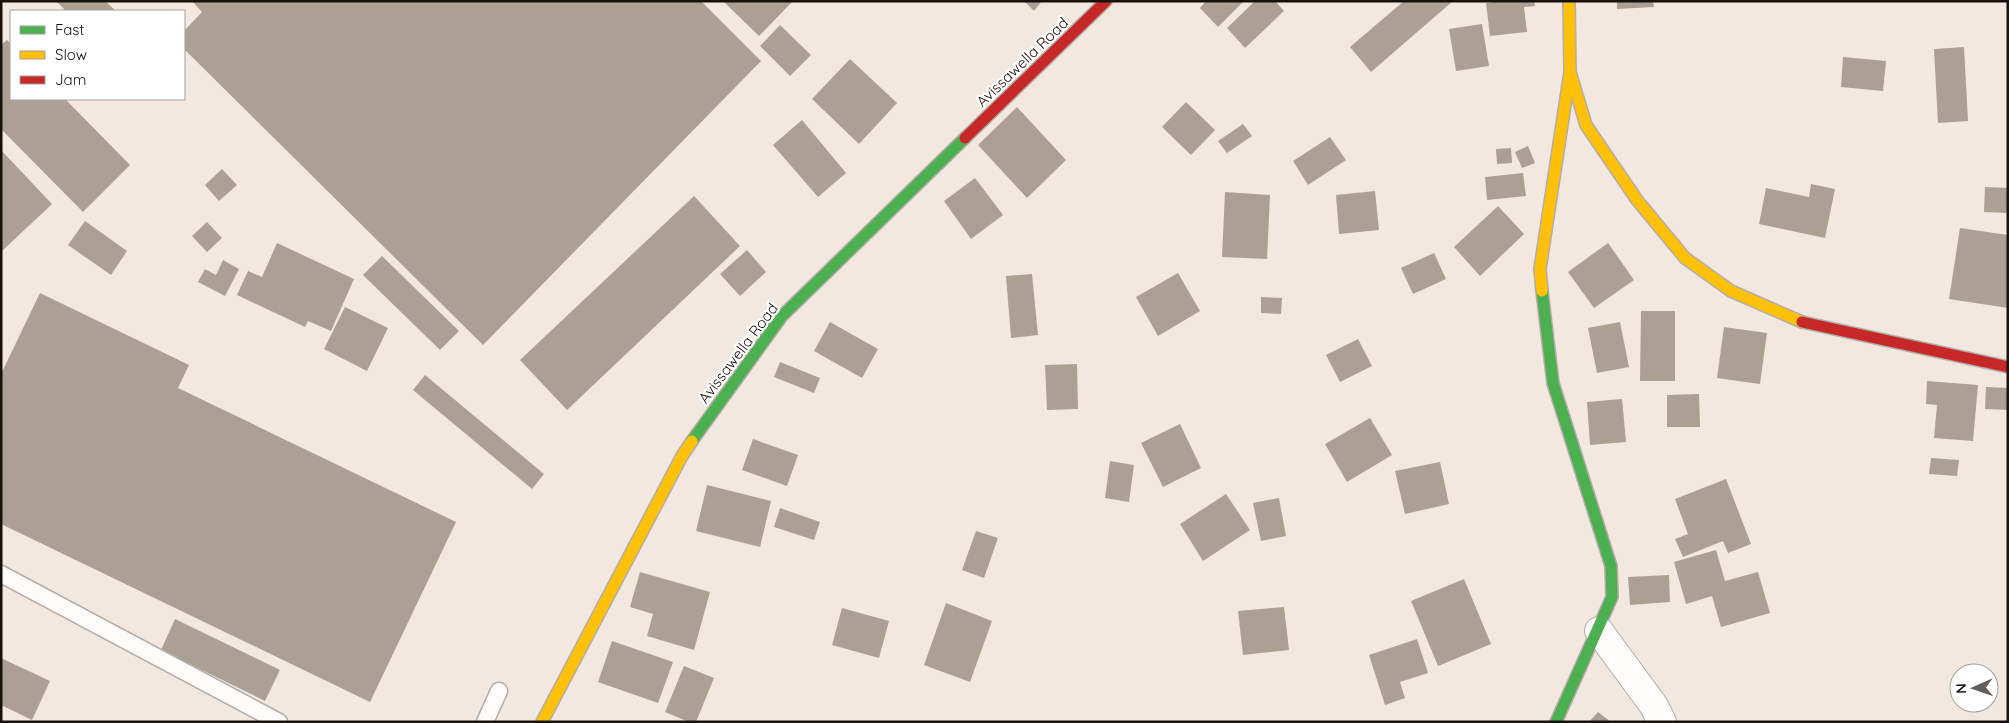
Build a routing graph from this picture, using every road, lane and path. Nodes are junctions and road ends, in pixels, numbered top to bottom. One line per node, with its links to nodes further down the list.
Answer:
1 (1106, 1): 10 (main road, Avissawella Road)
2 (1569, 1): 3 (main road)
3 (1570, 72): 4 (main road); 6 (main road)
4 (2008, 367)
5 (1, 574): 8 (lane)
6 (1599, 631): 11 (main road); 12 (street)
7 (499, 691): 9 (lane)
8 (279, 722)
9 (485, 722)
10 (542, 722)
11 (1556, 722)
12 (1662, 722)

